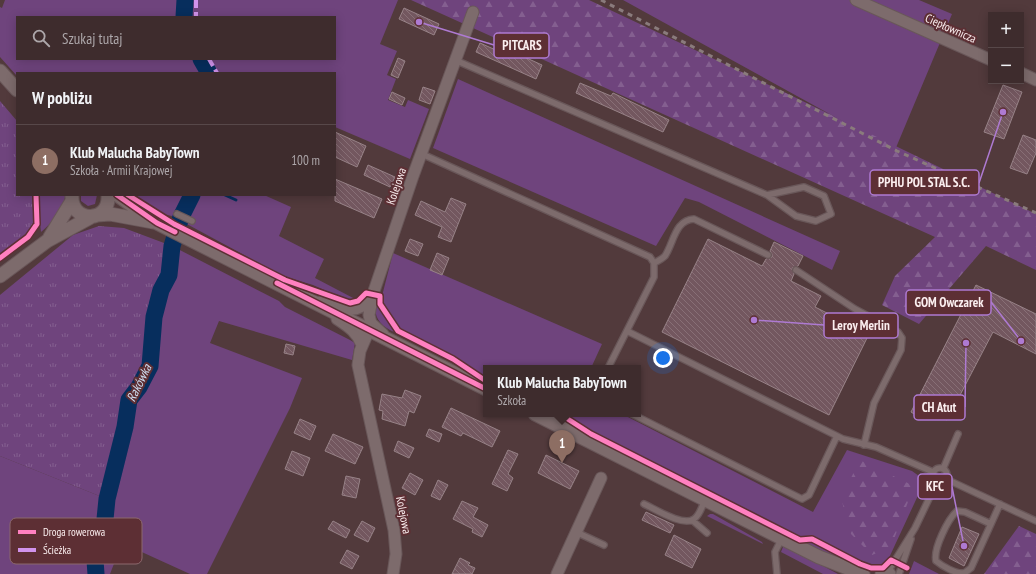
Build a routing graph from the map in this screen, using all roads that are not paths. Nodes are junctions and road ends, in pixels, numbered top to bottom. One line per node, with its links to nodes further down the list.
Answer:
1 (856, 0): 3 (street, Ciepłownicza)
2 (473, 12): 4 (street, Kolejowa)
3 (988, 59)
4 (455, 60): 9 (street, Kolejowa); 10 (lane)
5 (0, 71): 8 (street)
6 (1024, 74): 7 (street)
7 (1036, 80)
8 (16, 89)
9 (422, 154): 20 (lane); 24 (street, Kolejowa)
10 (767, 195): 10 (lane)
11 (108, 196): 15 (street)
12 (118, 196): 17 (street)
13 (72, 198): 15 (street); 18 (street)
14 (177, 214): 16 (lane)
15 (95, 216): 17 (street); 18 (street)
16 (192, 221)
17 (157, 223): 23 (street)
18 (47, 241): 22 (street)
19 (768, 255): 20 (lane)
20 (654, 263): 26 (lane)
21 (796, 270): 35 (lane)
22 (0, 276)
23 (300, 294): 24 (street); 25 (street); 28 (street)
24 (373, 294): 27 (street, Kolejowa)
25 (369, 330): 27 (street); 28 (street, Kolejowa)
26 (627, 331): 29 (lane); 34 (lane)
27 (387, 339): 28 (street); 30 (street)
28 (362, 345): 53 (street, Kolejowa)
29 (610, 365)
30 (483, 387)
31 (542, 417): 41 (street)
32 (638, 417): 34 (lane)
33 (958, 434): 36 (lane)
34 (837, 436): 35 (lane)
35 (864, 445): 37 (lane)
36 (943, 469): 37 (lane); 39 (lane)
37 (933, 472): 40 (lane)
38 (601, 478): 48 (street)
39 (946, 479): 40 (lane); 43 (lane)
40 (937, 482): 47 (lane)
41 (705, 500): 44 (lane); 50 (street)
42 (644, 504): 44 (lane)
43 (1000, 504): 45 (lane); 46 (lane)
44 (692, 520): 49 (lane)
45 (1036, 521)
46 (991, 524): 46 (lane)
47 (915, 528): 58 (lane); 58 (lane)
48 (576, 532): 51 (lane); 54 (street)
49 (707, 533)
50 (782, 538): 52 (street); 55 (lane)
51 (604, 545)
52 (819, 557): 56 (street); 57 (street)
53 (393, 574)
54 (557, 574)
55 (777, 574)
56 (844, 574)
57 (863, 574)
58 (889, 574)

